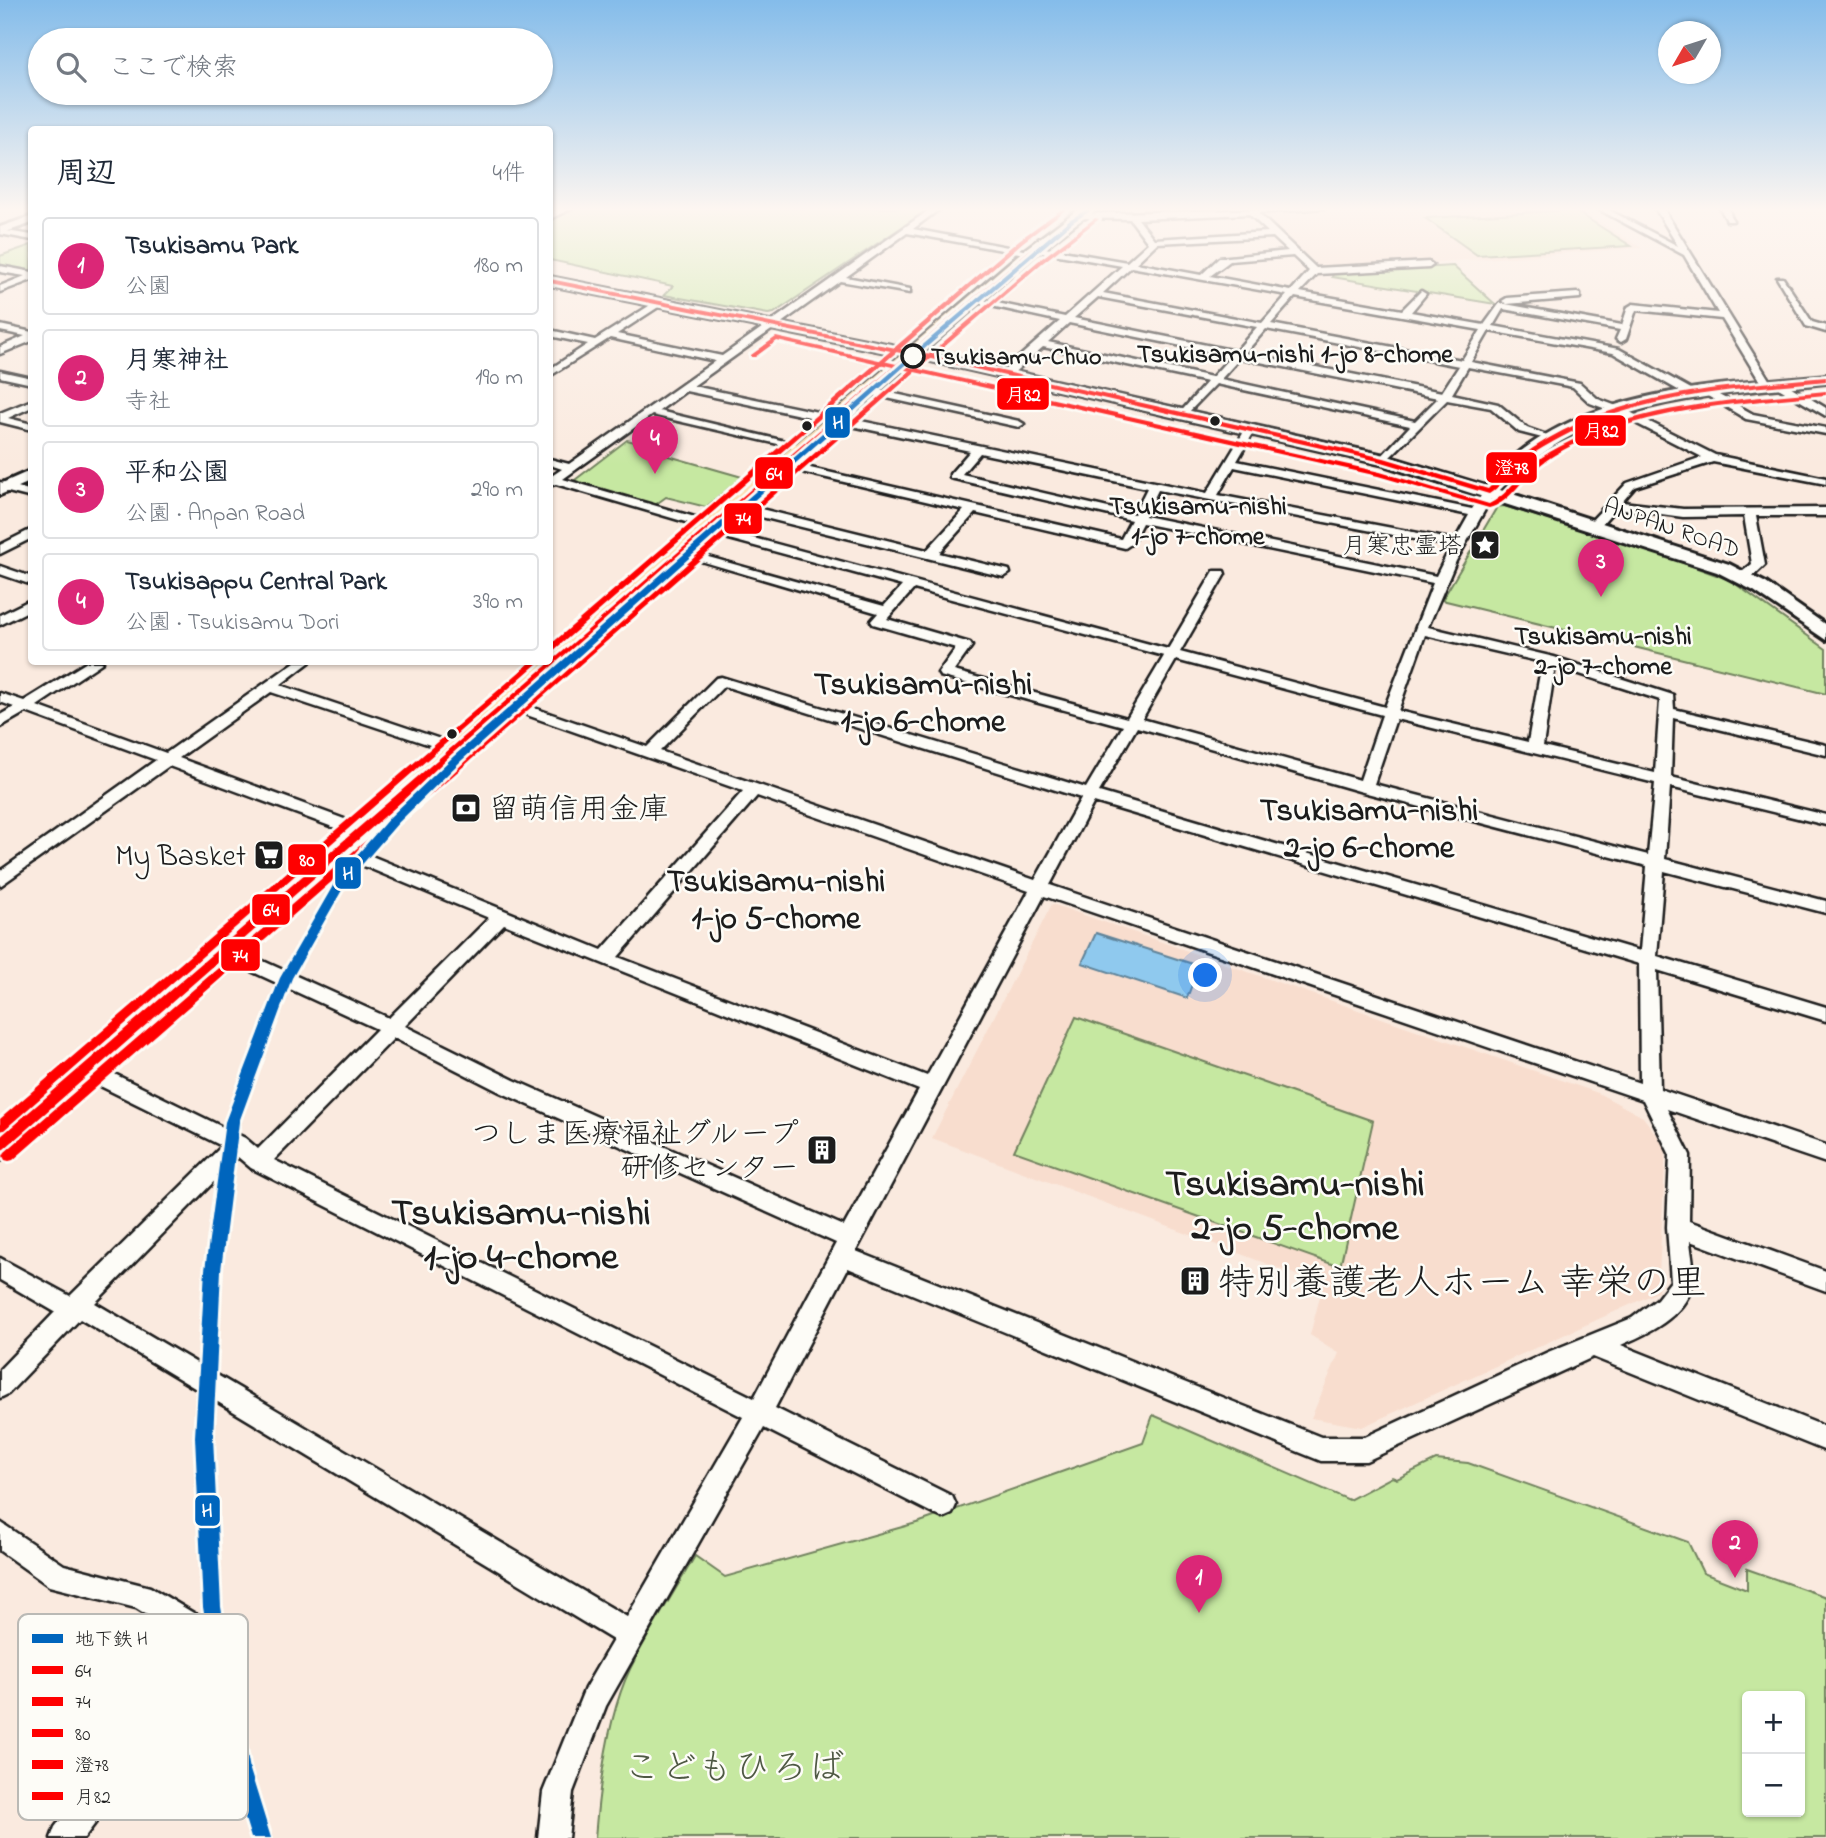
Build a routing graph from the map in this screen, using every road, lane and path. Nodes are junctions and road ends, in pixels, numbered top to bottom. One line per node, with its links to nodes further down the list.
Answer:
1 (617, 294): 11 (street, ANPAN ROAD)
2 (816, 294): 16 (street)
3 (982, 294): 10 (highway)
4 (1096, 294): 15 (street); 17 (street)
5 (1292, 294): 13 (street); 17 (street)
6 (1421, 294): 13 (street)
7 (1710, 294): 14 (street)
8 (1789, 294): 21 (street)
9 (1577, 296): 12 (street)
10 (973, 301): 15 (street); 30 (highway)
11 (660, 302): 16 (street, ANPAN ROAD); 24 (street)
12 (1500, 306): 19 (street); 20 (street)
13 (1405, 313): 20 (street)
14 (1723, 316): 19 (street); 40 (street)
15 (1067, 319): 27 (street); 31 (street)
16 (773, 324): 30 (street, ANPAN ROAD); 32 (street)
17 (1263, 326): 31 (street); 33 (street)
18 (0, 328): 23 (street)
19 (1625, 328): 29 (street)
20 (1486, 329): 29 (street); 33 (street)
21 (1826, 329)
22 (553, 334): 26 (street)
23 (28, 335)
24 (608, 335): 26 (street); 32 (street)
25 (28, 338): 28 (street)
26 (596, 343): 34 (street)
27 (1040, 343): 36 (street); 39 (street)
28 (0, 351)
29 (1616, 352): 43 (street)
30 (912, 353): 36 (street, ANPAN ROAD); 42 (highway)
31 (1239, 353): 39 (street); 44 (street)
32 (724, 360): 41 (street)
33 (1466, 363): 44 (street); 46 (street)
34 (553, 371)
35 (0, 374): 38 (street)
36 (1006, 374): 49 (street, ANPAN ROAD)
37 (1826, 379): 40 (street)
38 (28, 380)
39 (1214, 380): 49 (street); 53 (street)
40 (1773, 385): 43 (street); 48 (street)
41 (686, 388): 47 (street); 51 (street)
42 (868, 391): 51 (highway); 52 (street)
43 (1703, 394): 46 (street); 56 (street)
44 (1446, 396): 53 (street); 57 (street)
45 (28, 404): 50 (street)
46 (1618, 410): 57 (street); 60 (street)
47 (651, 412): 59 (street); 64 (street)
48 (1826, 413)
49 (1183, 415): 55 (street, ANPAN ROAD)
50 (0, 418): 54 (street)
51 (834, 420): 58 (street); 59 (highway)
52 (1019, 424)
53 (1418, 425): 61 (street)
54 (28, 426)
55 (1250, 430): 61 (street, ANPAN ROAD); 62 (street)
56 (1826, 431)
57 (1546, 438): 71 (street)
58 (977, 450): 69 (street); 80 (street)
59 (794, 456): 75 (highway); 76 (street)
60 (1712, 458): 67 (street); 74 (street)
61 (1384, 460): 71 (street, ANPAN ROAD)
62 (1230, 463): 73 (street); 78 (street)
63 (553, 464): 64 (street)
64 (570, 468): 66 (street)
65 (28, 477): 70 (street)
66 (553, 481)
67 (1826, 481)
68 (553, 483): 82 (street)
69 (1154, 486): 73 (street); 80 (street)
70 (2, 488): 72 (street)
71 (1489, 492): 78 (street); 81 (street, ANPAN ROAD)
72 (28, 494)
73 (1211, 496): 84 (street)
74 (1613, 504): 79 (street); 81 (street)
75 (737, 507): 82 (highway); 87 (street)
76 (972, 509): 80 (street); 87 (street)
77 (1826, 512): 79 (street)
78 (1474, 513): 84 (street)
79 (1749, 513): 91 (street)
80 (1140, 519): 93 (street)
81 (1594, 525): 91 (street, ANPAN ROAD)
82 (713, 528): 86 (highway); 94 (street)
83 (28, 535): 85 (street)
84 (1458, 544): 93 (street)
85 (0, 550)
86 (683, 554): 96 (street); 106 (highway)
87 (930, 555): 89 (street)
88 (0, 570): 92 (street)
89 (1004, 572)
90 (1219, 574): 100 (street)
91 (1743, 578): 99 (street, ANPAN ROAD)
92 (28, 580)
93 (1442, 581): 98 (street)
94 (911, 584): 96 (street); 100 (street)
95 (28, 605): 97 (street)
96 (887, 611): 111 (street)
97 (0, 621)
98 (1422, 630): 101 (street); 109 (street)
99 (1826, 634)
100 (1171, 653): 109 (street); 111 (street)
101 (1549, 660): 108 (street); 112 (street)
102 (91, 665): 107 (street)
103 (299, 665): 104 (street)
104 (268, 687): 113 (street); 116 (street)
105 (0, 697): 107 (street)
106 (509, 704): 113 (highway); 115 (street)
107 (26, 706): 110 (street); 116 (street)
108 (1666, 712): 114 (street); 117 (street)
109 (1390, 713): 112 (street); 118 (street)
110 (0, 722)
111 (1132, 722): 118 (street); 120 (street)
112 (1535, 747): 117 (street)
113 (456, 750): 122 (highway)
114 (1826, 750)
115 (650, 753): 119 (street); 120 (street)
116 (166, 760): 122 (street); 124 (street)
117 (1664, 778): 121 (street); 123 (street)
118 (1365, 787): 123 (street)
119 (754, 789): 125 (street); 129 (street)
120 (1090, 795): 125 (street); 130 (street)
121 (1826, 820)
122 (351, 840): 127 (street); 128 (highway)
123 (1657, 861): 126 (street); 130 (street)
124 (0, 880)
125 (1039, 888): 134 (street); 135 (street)
126 (1826, 907)
127 (501, 917): 129 (street); 132 (street)
128 (224, 951): 132 (street); 133 (highway)
129 (605, 959): 134 (street)
130 (1648, 962): 131 (street); 135 (street)
131 (1826, 1014)
132 (392, 1028): 139 (street); 141 (street)
133 (87, 1070): 136 (street); 137 (highway)
134 (933, 1087): 141 (street)
135 (1650, 1095): 138 (street); 140 (street)
136 (238, 1144): 139 (street); 144 (street)
137 (0, 1145)
138 (1826, 1154)
139 (258, 1162): 147 (street)
140 (1678, 1227): 143 (street); 145 (street)
141 (846, 1247): 145 (street); 147 (street)
142 (0, 1269): 144 (street)
143 (1826, 1281)
144 (76, 1308): 146 (street); 152 (street)
145 (1592, 1345): 148 (street)
146 (0, 1386)
147 (760, 1412): 149 (street); 152 (street)
148 (1826, 1438)
149 (943, 1505)
150 (0, 1535): 151 (street)
151 (170, 1614)
152 (631, 1635): 155 (street)
153 (80, 1820): 154 (street)
154 (66, 1838)
155 (553, 1838)

